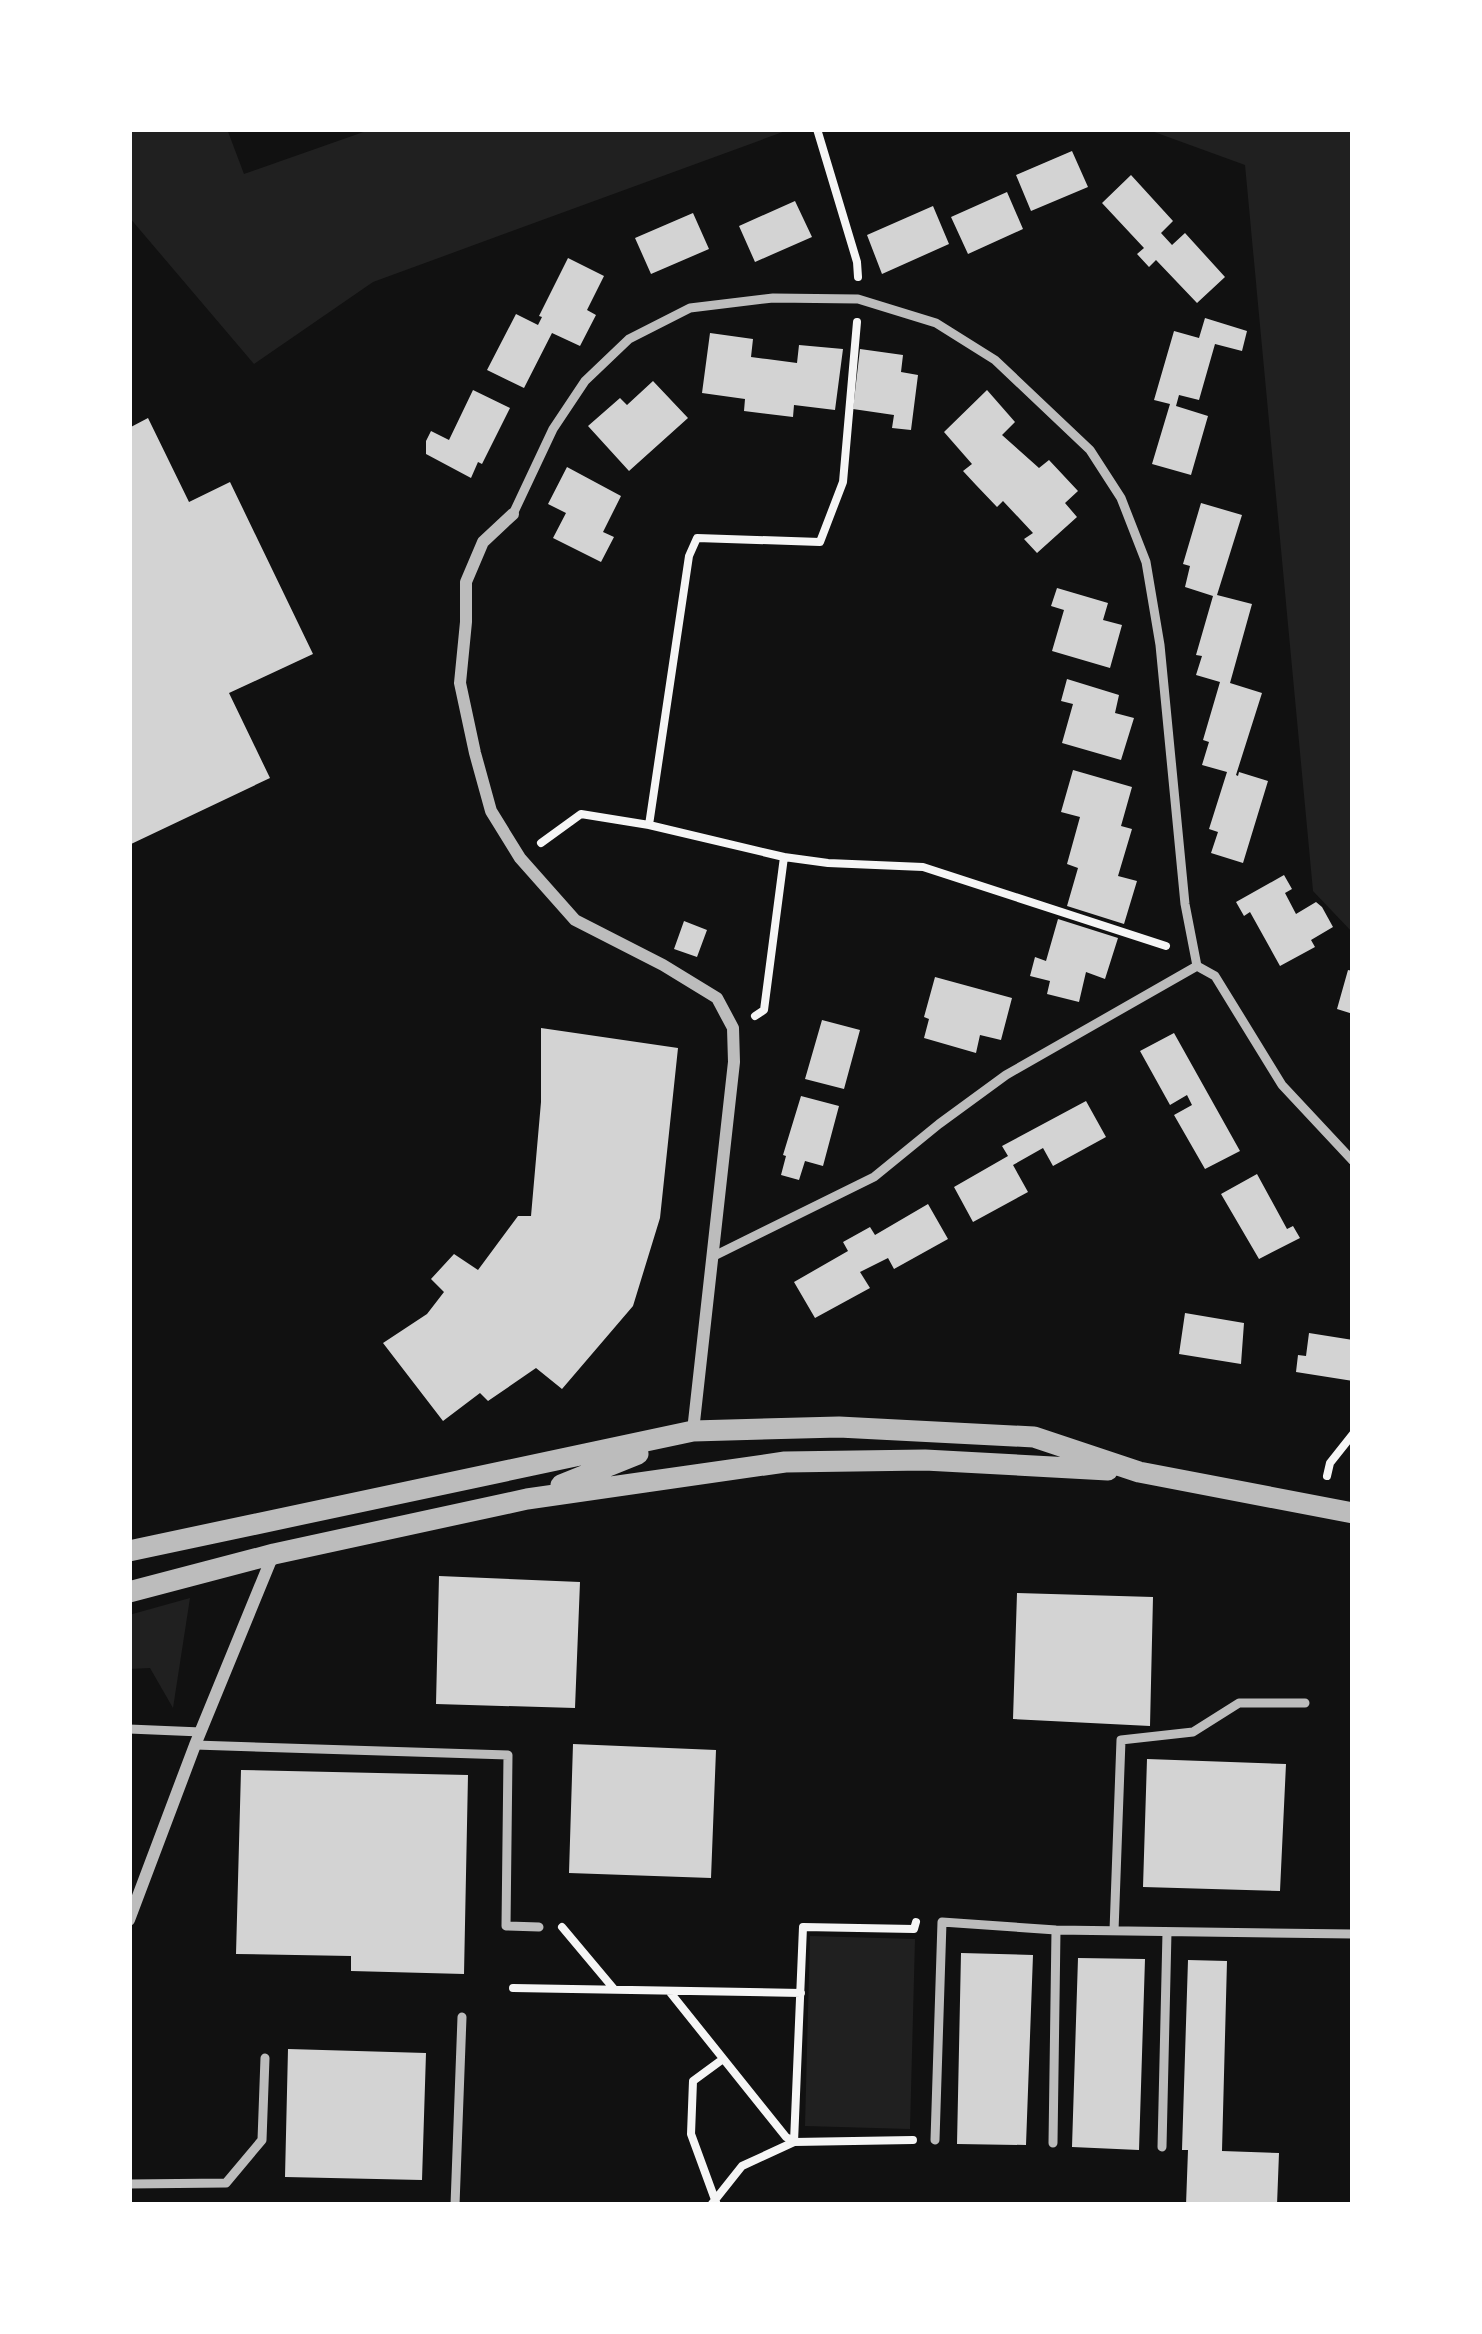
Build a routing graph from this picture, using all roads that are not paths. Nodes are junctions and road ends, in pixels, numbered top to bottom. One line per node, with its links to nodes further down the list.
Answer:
1 (513, 514): 2 (lane); 4 (street)
2 (1197, 966): 3 (lane); 4 (lane)
3 (1353, 1161)
4 (714, 1256): 5 (street)
5 (693, 1431): 6 (street); 7 (street); 8 (street)
6 (1139, 1472): 8 (street); 9 (street)
7 (434, 1487): 10 (street); 11 (street)
8 (527, 1499): 11 (street)
9 (1353, 1513)
10 (129, 1551)
11 (274, 1554): 12 (street); 15 (street)
12 (129, 1592)
13 (1305, 1703): 19 (lane)
14 (129, 1729): 15 (lane)
15 (198, 1738): 16 (street); 17 (lane)
16 (129, 1920)
17 (539, 1927)
18 (1056, 1930): 19 (lane); 24 (lane); 25 (lane)
19 (1114, 1931): 20 (lane)
20 (1168, 1932): 21 (lane); 26 (lane)
21 (1353, 1934)
22 (462, 2017): 28 (lane)
23 (265, 2058): 27 (lane)
24 (935, 2140)
25 (1053, 2143)
26 (1162, 2147)
27 (129, 2184)
28 (455, 2205)

